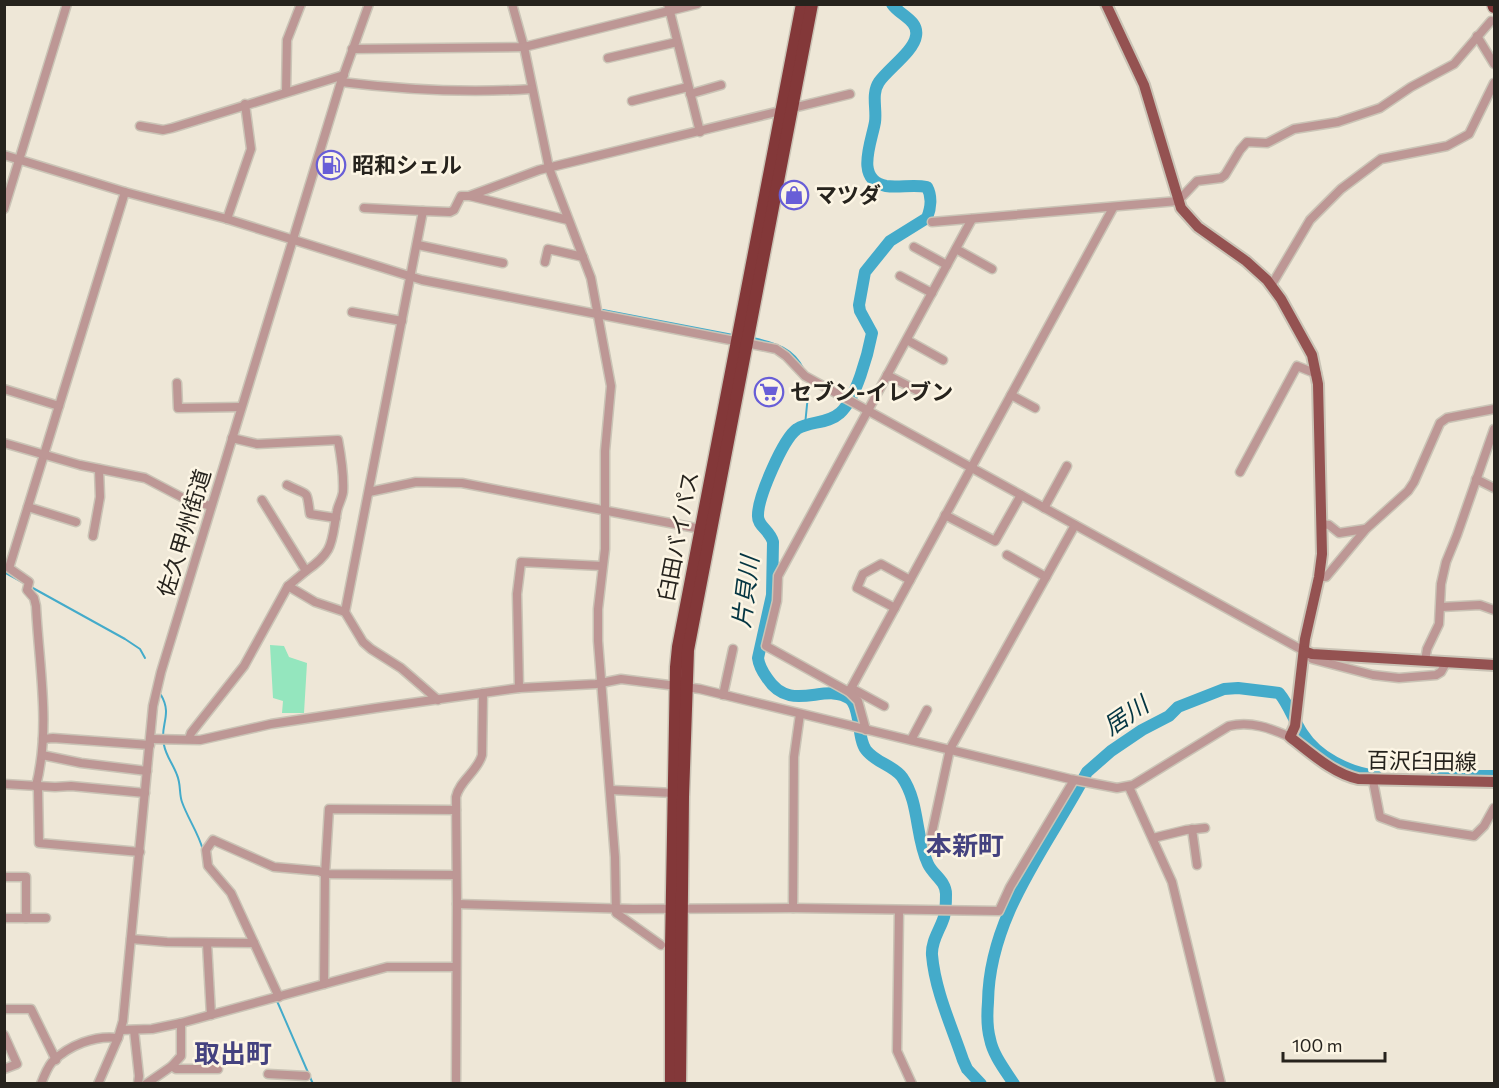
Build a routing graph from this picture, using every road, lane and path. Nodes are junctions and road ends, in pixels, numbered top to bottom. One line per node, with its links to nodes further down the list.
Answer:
1 (67, 4): 30 (street)
2 (301, 4): 22 (street)
3 (369, 4): 14 (street, 佐久甲州街道)
4 (512, 4): 13 (street)
5 (697, 4): 9 (street)
6 (802, 4): 26 (highway, 臼田バイパス)
7 (812, 4): 26 (highway, 臼田バイパス)
8 (1106, 4): 34 (main road)
9 (669, 8): 12 (street); 13 (street)
10 (1491, 21): 11 (street)
11 (1477, 36): 16 (street); 34 (street)
12 (677, 42): 15 (street); 21 (street)
13 (524, 47): 14 (street); 20 (street)
14 (352, 49): 17 (street, 佐久甲州街道)
15 (608, 58)
16 (1494, 64)
17 (342, 79): 20 (street); 22 (street); 43 (street, 佐久甲州街道)
18 (1494, 83): 54 (street)
19 (721, 85): 21 (street)
20 (532, 89): 31 (street)
21 (689, 91): 24 (street); 28 (street)
22 (286, 92): 25 (street)
23 (850, 94): 26 (street)
24 (632, 101)
25 (245, 104): 27 (street); 39 (street)
26 (786, 111): 28 (street); 60 (highway, 臼田バイパス)
27 (140, 126)
28 (700, 132): 31 (street)
29 (4, 155): 30 (street)
30 (20, 159): 32 (street); 37 (street)
31 (549, 168): 33 (street); 41 (street)
32 (125, 192): 39 (street); 68 (street)
33 (469, 196): 38 (street); 41 (street)
34 (1178, 201): 36 (street); 54 (main road)
35 (364, 208): 38 (street)
36 (1113, 208): 40 (street); 67 (street)
37 (4, 209)
38 (423, 211): 44 (street)
39 (227, 219): 43 (street)
40 (972, 219): 42 (street); 46 (street)
41 (568, 220): 47 (street)
42 (932, 222)
43 (293, 238): 52 (street); 69 (street, 佐久甲州街道)
44 (418, 245): 49 (street); 52 (street)
45 (914, 248): 50 (street)
46 (956, 249): 50 (street); 51 (street)
47 (583, 257): 48 (street); 57 (street)
48 (545, 262)
49 (503, 263)
50 (947, 265): 55 (street)
51 (992, 269)
52 (411, 276): 57 (street); 58 (street)
53 (900, 276): 55 (street)
54 (1271, 286): 62 (main road)
55 (932, 293): 59 (street)
56 (352, 312): 58 (street)
57 (597, 314): 60 (street); 90 (street)
58 (402, 321): 84 (street)
59 (907, 340): 61 (street); 63 (street)
60 (742, 343): 72 (street); 97 (highway, 臼田バイパス); 116 (highway, 臼田バイパス)
61 (943, 360)
62 (1317, 374): 80 (street); 94 (main road)
63 (887, 375): 66 (street); 72 (street)
64 (177, 383): 69 (street)
65 (4, 389): 68 (street)
66 (920, 392)
67 (1011, 395): 70 (street); 78 (street)
68 (59, 406): 76 (street)
69 (241, 407): 74 (street, 佐久甲州街道)
70 (1035, 408)
71 (1494, 409): 96 (street)
72 (868, 411): 78 (street); 118 (street)
73 (1494, 429): 81 (street)
74 (232, 438): 87 (street, 佐久甲州街道); 92 (street)
75 (4, 443): 76 (street)
76 (44, 455): 79 (street); 88 (street)
77 (1066, 466): 89 (street)
78 (971, 468): 85 (street); 91 (street)
79 (99, 469): 87 (street); 98 (street)
80 (1240, 472)
81 (1476, 479): 83 (street); 106 (street)
82 (287, 485): 92 (street)
83 (1494, 488)
84 (369, 492): 90 (street); 109 (street)
85 (1021, 495): 89 (street); 91 (street)
86 (262, 500): 101 (street)
87 (211, 506): 130 (street, 佐久甲州街道)
88 (28, 507): 93 (street); 127 (street)
89 (1044, 508): 95 (street)
90 (605, 510): 97 (street); 100 (street)
91 (945, 515): 104 (street)
92 (336, 518): 101 (street)
93 (76, 522)
94 (1322, 524): 96 (street); 103 (main road)
95 (1075, 525): 102 (street); 111 (street)
96 (1366, 529): 103 (street)
97 (701, 530): 116 (highway, 臼田バイパス)
98 (93, 536)
99 (1007, 555): 102 (street)
100 (602, 566): 115 (street); 117 (street)
101 (306, 571): 105 (street)
102 (1046, 577): 131 (street)
103 (1319, 577): 111 (main road)
104 (910, 580): 107 (street); 107 (street)
105 (288, 586): 109 (street); 128 (street)
106 (1441, 607): 108 (street); 112 (street)
107 (895, 608): 118 (street)
108 (1494, 610)
109 (345, 612): 121 (street)
110 (733, 649): 120 (street)
111 (1307, 653): 112 (main road); 113 (street); 126 (main road)
112 (1425, 662): 113 (main road)
113 (1446, 663): 114 (main road)
114 (1494, 665)
115 (603, 682): 116 (street); 117 (street); 140 (street)
116 (680, 686): 120 (street); 142 (highway, 臼田バイパス); 157 (highway, 臼田バイパス)
117 (519, 688): 119 (street)
118 (850, 690): 122 (street); 125 (street)
119 (483, 693): 121 (street); 144 (street)
120 (723, 695): 124 (street)
121 (438, 700): 128 (street)
122 (884, 705)
123 (927, 710): 129 (street)
124 (800, 714): 125 (street); 156 (street)
125 (864, 729): 129 (street)
126 (1290, 737): 135 (main road, 百沢臼田線); 139 (street)
127 (43, 740): 130 (street); 132 (street)
128 (189, 740): 130 (street)
129 (911, 740): 131 (street)
130 (150, 742): 133 (street, 佐久甲州街道)
131 (950, 749): 134 (street); 148 (street)
132 (42, 755): 133 (street); 138 (street)
133 (147, 771): 141 (street, 佐久甲州街道)
134 (1079, 781): 139 (street); 158 (street)
135 (1373, 781): 136 (main road, 百沢臼田線); 143 (street)
136 (1494, 782)
137 (4, 784): 138 (street)
138 (36, 786): 141 (street); 149 (street)
139 (1129, 787): 147 (street)
140 (611, 790): 142 (street); 155 (street)
141 (145, 793): 149 (street, 佐久甲州街道)
142 (674, 793): 157 (highway, 臼田バイパス)
143 (1494, 808)
144 (456, 810): 151 (street); 152 (street)
145 (1205, 828): 146 (street)
146 (1192, 829): 147 (street); 150 (street)
147 (1153, 838): 189 (street)
148 (933, 850)
149 (140, 852): 162 (street, 佐久甲州街道)
150 (1197, 865)
151 (325, 874): 152 (street); 164 (street); 167 (street)
152 (456, 875): 154 (street)
153 (4, 877): 160 (street)
154 (458, 904): 155 (street); 166 (street)
155 (615, 908): 157 (street); 165 (street)
156 (793, 908): 157 (street); 158 (street)
157 (677, 909): 186 (highway, 臼田バイパス); 187 (highway, 臼田バイパス)
158 (899, 911): 188 (street)
159 (4, 918): 160 (street)
160 (26, 918): 161 (street)
161 (46, 918)
162 (131, 939): 163 (street); 173 (street, 佐久甲州街道)
163 (207, 943): 164 (street); 170 (street)
164 (252, 944): 168 (street)
165 (661, 945)
166 (456, 967): 167 (street); 185 (street)
167 (324, 984): 168 (street)
168 (277, 998): 170 (street)
169 (4, 1009): 175 (street)
170 (211, 1015): 171 (street)
171 (181, 1023): 172 (street); 176 (street)
172 (134, 1030): 173 (street); 183 (street)
173 (120, 1034): 175 (street); 182 (street, 佐久甲州街道)
174 (4, 1035): 177 (street)
175 (56, 1060): 181 (street)
176 (172, 1066): 178 (street); 184 (street)
177 (4, 1069)
178 (218, 1069)
179 (268, 1074): 180 (street)
180 (306, 1076)
181 (41, 1083)
182 (98, 1083)
183 (138, 1083)
184 (146, 1083)
185 (456, 1083)
186 (671, 1083)
187 (680, 1083)
188 (912, 1083)
189 (1221, 1083)

